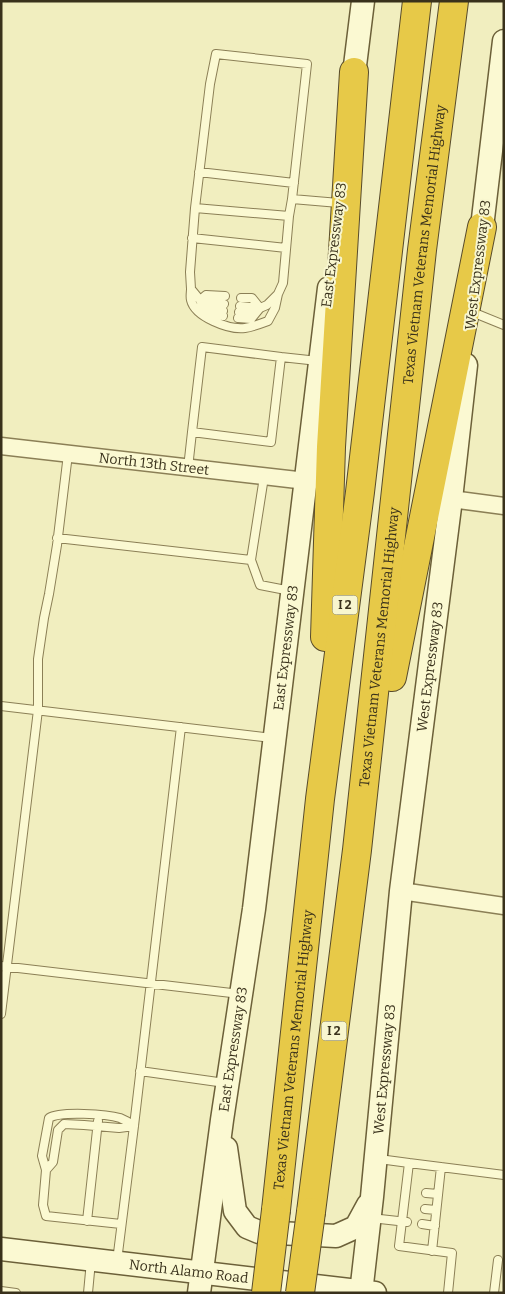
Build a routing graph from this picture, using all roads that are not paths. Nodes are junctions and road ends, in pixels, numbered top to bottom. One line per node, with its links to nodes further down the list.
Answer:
1 (363, 1): 5 (main road, East Expressway 83)
2 (417, 1): 39 (highway, Texas Vietnam Veterans Memorial Highway / I 2)
3 (454, 1): 40 (highway, Texas Vietnam Veterans Memorial Highway / I 2)
4 (504, 42): 6 (main road, West Expressway 83)
5 (354, 72): 10 (main road, East Expressway 83); 39 (highway)
6 (500, 106): 13 (main road, West Expressway 83)
7 (199, 172): 8 (lane); 8 (lane); 11 (lane)
8 (294, 183): 9 (lane)
9 (292, 199): 10 (lane); 12 (lane)
10 (339, 203): 23 (main road, East Expressway 83)
11 (195, 208): 12 (lane); 14 (lane)
12 (290, 216): 15 (lane)
13 (482, 227): 20 (main road, West Expressway 83); 40 (highway)
14 (192, 238): 15 (lane); 16 (lane)
15 (286, 248): 17 (lane)
16 (191, 289): 17 (lane); 18 (lane)
17 (278, 294): 19 (lane)
18 (200, 300): 18 (lane)
19 (260, 308): 19 (lane)
20 (472, 312): 21 (lane); 30 (main road, West Expressway 83)
21 (504, 325)
22 (281, 357): 23 (lane); 24 (lane); 24 (lane)
23 (320, 361): 29 (main road, East Expressway 83)
24 (192, 432): 27 (lane)
25 (1, 446): 26 (street, North 13th Street)
26 (68, 454): 27 (street, North 13th Street); 32 (lane)
27 (188, 468): 28 (street, North 13th Street)
28 (264, 477): 29 (street, North 13th Street); 33 (lane)
29 (306, 481): 34 (main road, East Expressway 83)
30 (451, 499): 31 (street); 41 (main road, West Expressway 83)
31 (504, 506)
32 (57, 538): 33 (lane); 36 (lane)
33 (251, 560): 34 (lane)
34 (292, 591): 38 (main road, East Expressway 83)
35 (1, 706): 36 (lane)
36 (38, 710): 37 (lane); 43 (lane)
37 (181, 727): 38 (lane); 44 (lane)
38 (274, 738): 45 (main road, East Expressway 83)
39 (320, 799): 78 (highway, Texas Vietnam Veterans Memorial Highway / I 2, bridge)
40 (357, 850): 79 (highway, Texas Vietnam Veterans Memorial Highway / I 2, bridge)
41 (401, 891): 42 (street); 53 (main road, West Expressway 83)
42 (504, 906)
43 (4, 966): 44 (lane); 46 (lane)
44 (151, 984): 45 (lane); 47 (lane)
45 (241, 994): 48 (main road, East Expressway 83)
46 (1, 1014)
47 (140, 1071): 48 (lane); 52 (lane)
48 (228, 1083): 50 (main road, East Expressway 83)
49 (99, 1115): 51 (lane); 52 (lane); 56 (lane)
50 (222, 1120): 60 (main road); 73 (main road, East Expressway 83)
51 (97, 1126): 52 (lane); 56 (lane); 63 (lane)
52 (134, 1126): 65 (lane)
53 (376, 1159): 54 (lane); 60 (main road, West Expressway 83)
54 (409, 1163): 55 (lane); 64 (lane)
55 (442, 1167): 57 (lane); 59 (lane)
56 (46, 1170): 63 (lane)
57 (504, 1175)
58 (426, 1193): 59 (lane)
59 (438, 1194): 62 (lane)
60 (371, 1207): 64 (lane); 75 (main road, West Expressway 83)
61 (424, 1209): 62 (lane)
62 (436, 1210): 67 (lane)
63 (88, 1221): 65 (lane)
64 (405, 1222): 69 (lane)
65 (121, 1224): 72 (lane)
66 (422, 1224): 67 (lane)
67 (434, 1226): 69 (lane)
68 (1, 1249): 70 (main road, North Alamo Road)
69 (432, 1250): 80 (lane)
70 (91, 1259): 72 (main road, North Alamo Road); 77 (lane)
71 (498, 1260): 81 (lane)
72 (116, 1262): 73 (main road, North Alamo Road)
73 (200, 1283): 75 (main road, North Alamo Road)
74 (1, 1291): 76 (lane)
75 (365, 1292)
76 (16, 1293)
77 (88, 1293)
78 (266, 1293)
79 (300, 1293)
80 (448, 1293)
81 (494, 1293)

